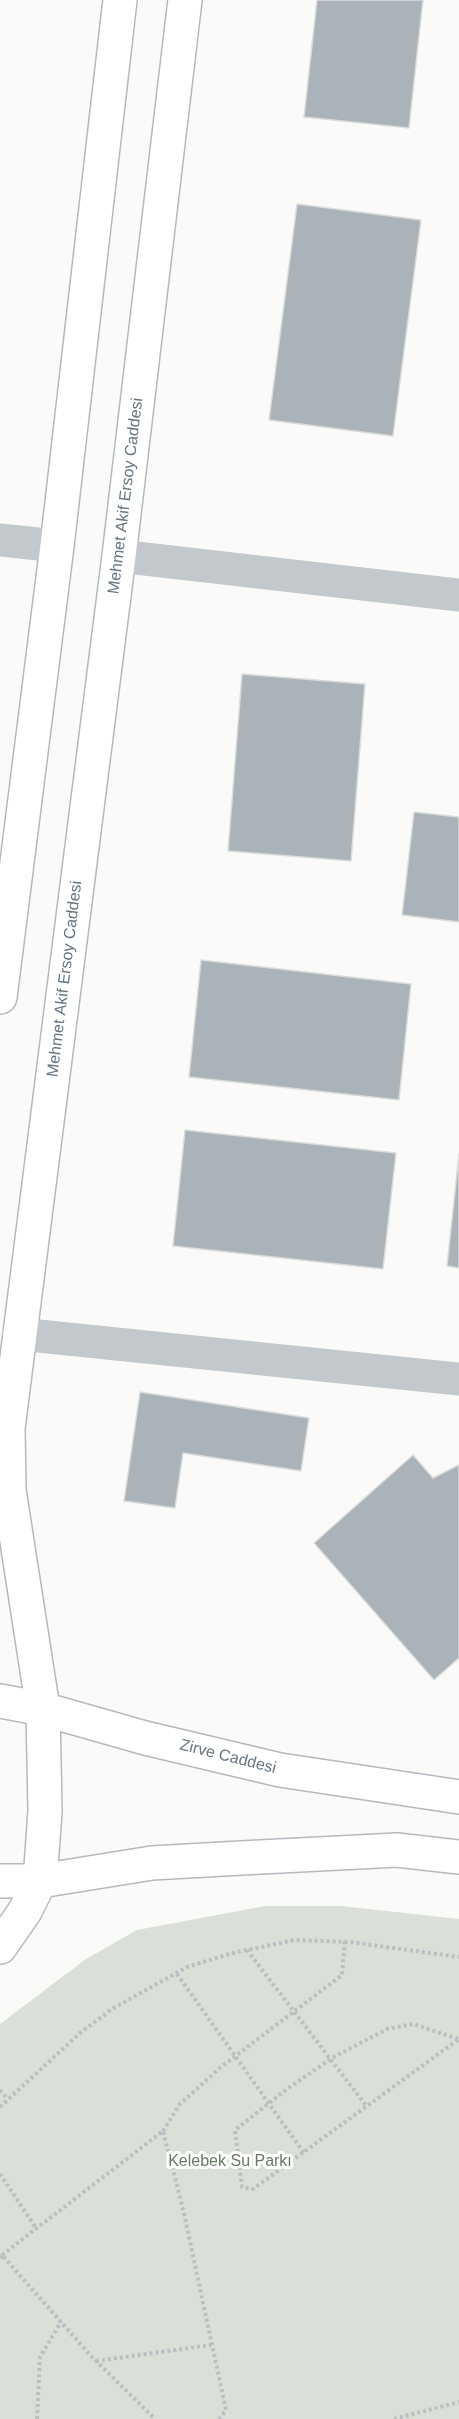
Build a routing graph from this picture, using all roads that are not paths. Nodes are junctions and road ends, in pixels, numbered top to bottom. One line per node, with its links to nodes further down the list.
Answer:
1 (120, 0): 4 (street)
2 (185, 0): 5 (street, Mehmet Akif Ersoy Caddesi)
3 (0, 540): 4 (street)
4 (57, 546): 7 (street)
5 (119, 556): 6 (street); 8 (street, Mehmet Akif Ersoy Caddesi)
6 (459, 595)
7 (0, 997)
8 (20, 1334): 9 (street); 11 (street, Mehmet Akif Ersoy Caddesi)
9 (459, 1379)
10 (0, 1701): 11 (street, Zirve Caddesi)
11 (43, 1709): 12 (street, Zirve Caddesi); 15 (street, Mehmet Akif Ersoy Caddesi)
12 (459, 1797)
13 (459, 1857): 15 (street)
14 (0, 1881): 15 (street)
15 (40, 1881): 16 (street, Mehmet Akif Ersoy Caddesi)
16 (0, 1947)

